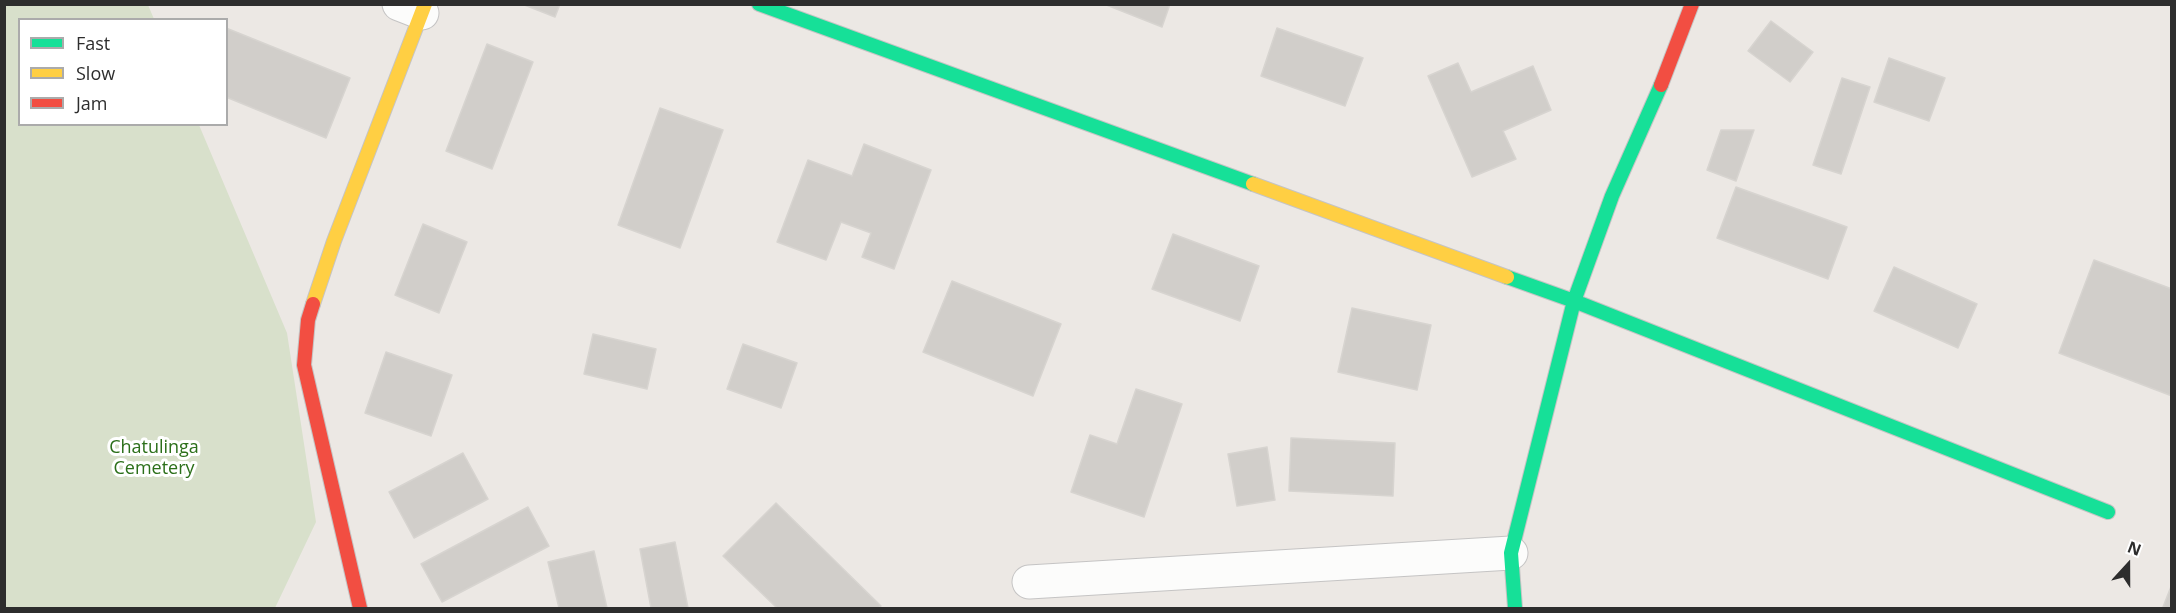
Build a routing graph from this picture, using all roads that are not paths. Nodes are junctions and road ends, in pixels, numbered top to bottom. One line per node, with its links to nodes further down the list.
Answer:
1 (759, 4): 4 (street)
2 (1692, 4): 4 (street)
3 (416, 7): 8 (street)
4 (1574, 301): 5 (street); 6 (street)
5 (2108, 512)
6 (1511, 553): 7 (street); 9 (street)
7 (1029, 582)
8 (360, 609)
9 (1515, 609)

